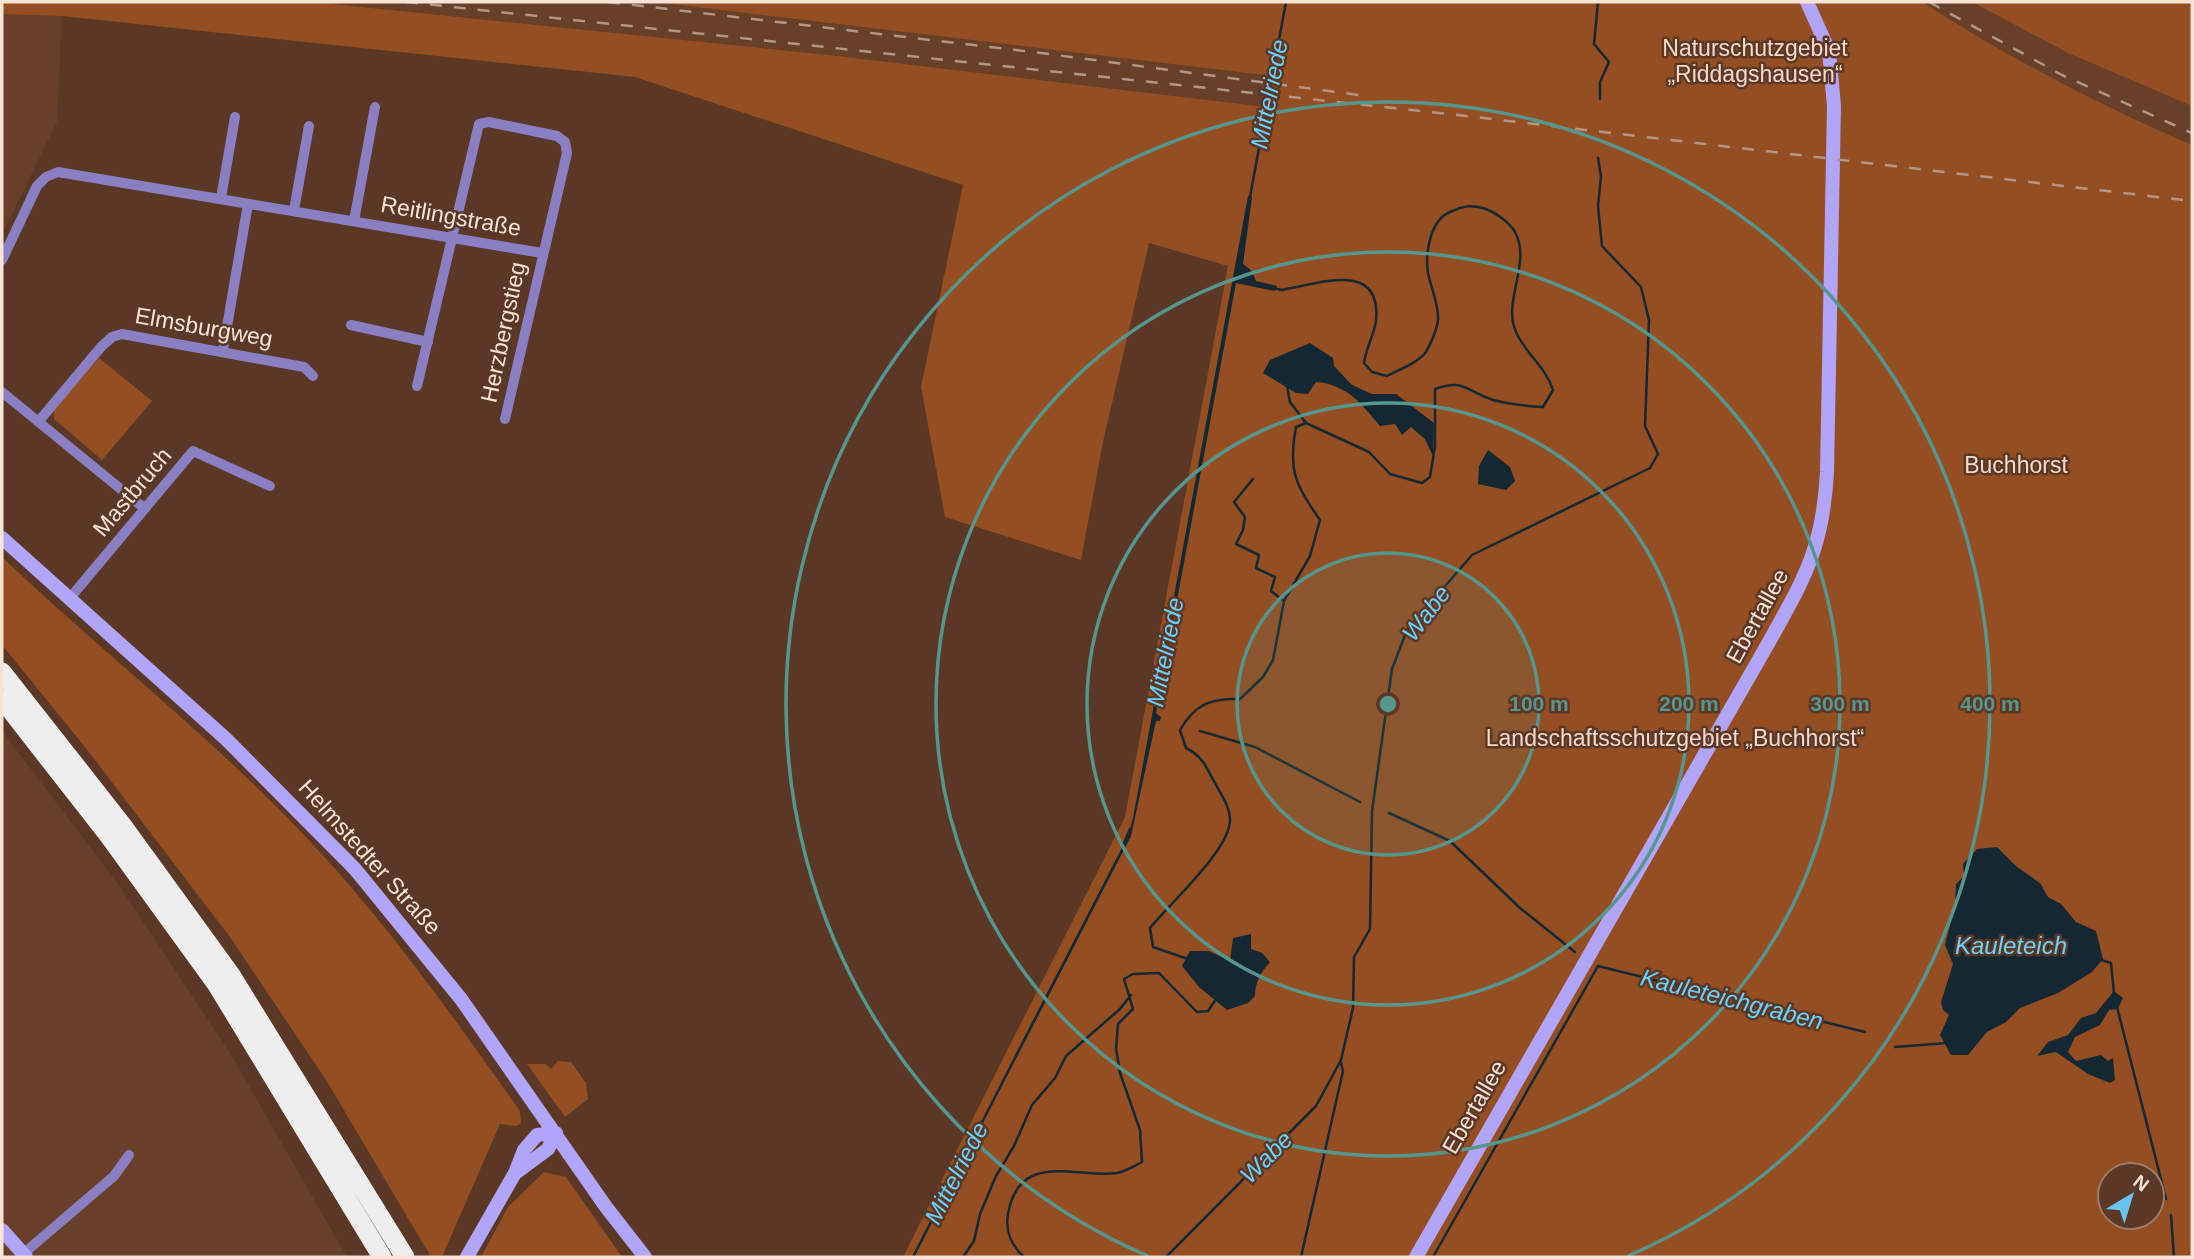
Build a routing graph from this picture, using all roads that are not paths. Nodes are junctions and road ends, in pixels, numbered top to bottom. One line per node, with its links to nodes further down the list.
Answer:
1 (1807, 2): 33 (main road, Ebertallee)
2 (375, 107): 8 (street, Reitlingstraße)
3 (235, 117): 5 (street)
4 (309, 126): 7 (street)
5 (220, 198): 6 (street, Reitlingstraße); 11 (street, Reitlingstraße)
6 (248, 204): 7 (street, Reitlingstraße); 14 (street)
7 (294, 210): 8 (street, Reitlingstraße)
8 (354, 221): 9 (street, Reitlingstraße)
9 (450, 237): 10 (street, Reitlingstraße); 10 (street, Herzbergstieg); 13 (street)
10 (542, 253): 18 (street, Herzbergstieg)
11 (2, 260)
12 (351, 325): 13 (street)
13 (428, 342): 16 (street)
14 (223, 350): 15 (street, Elmsburgweg); 19 (street, Elmsburgweg)
15 (313, 376)
16 (417, 386)
17 (2, 393): 19 (street)
18 (505, 419)
19 (39, 422): 21 (street)
20 (270, 486): 21 (street, Mastbruch)
21 (144, 508): 23 (street, Mastbruch)
22 (2, 538): 26 (main road, Helmstedter Straße)
23 (75, 592)
24 (2, 672): 29 (highway)
25 (2, 699): 29 (highway)
26 (556, 1133): 31 (main road); 32 (main road, Helmstedter Straße)
27 (129, 1155): 30 (street)
28 (2, 1230): 30 (main road)
29 (396, 1255)
30 (25, 1256)
31 (467, 1257)
32 (645, 1257)
33 (1416, 1257)

